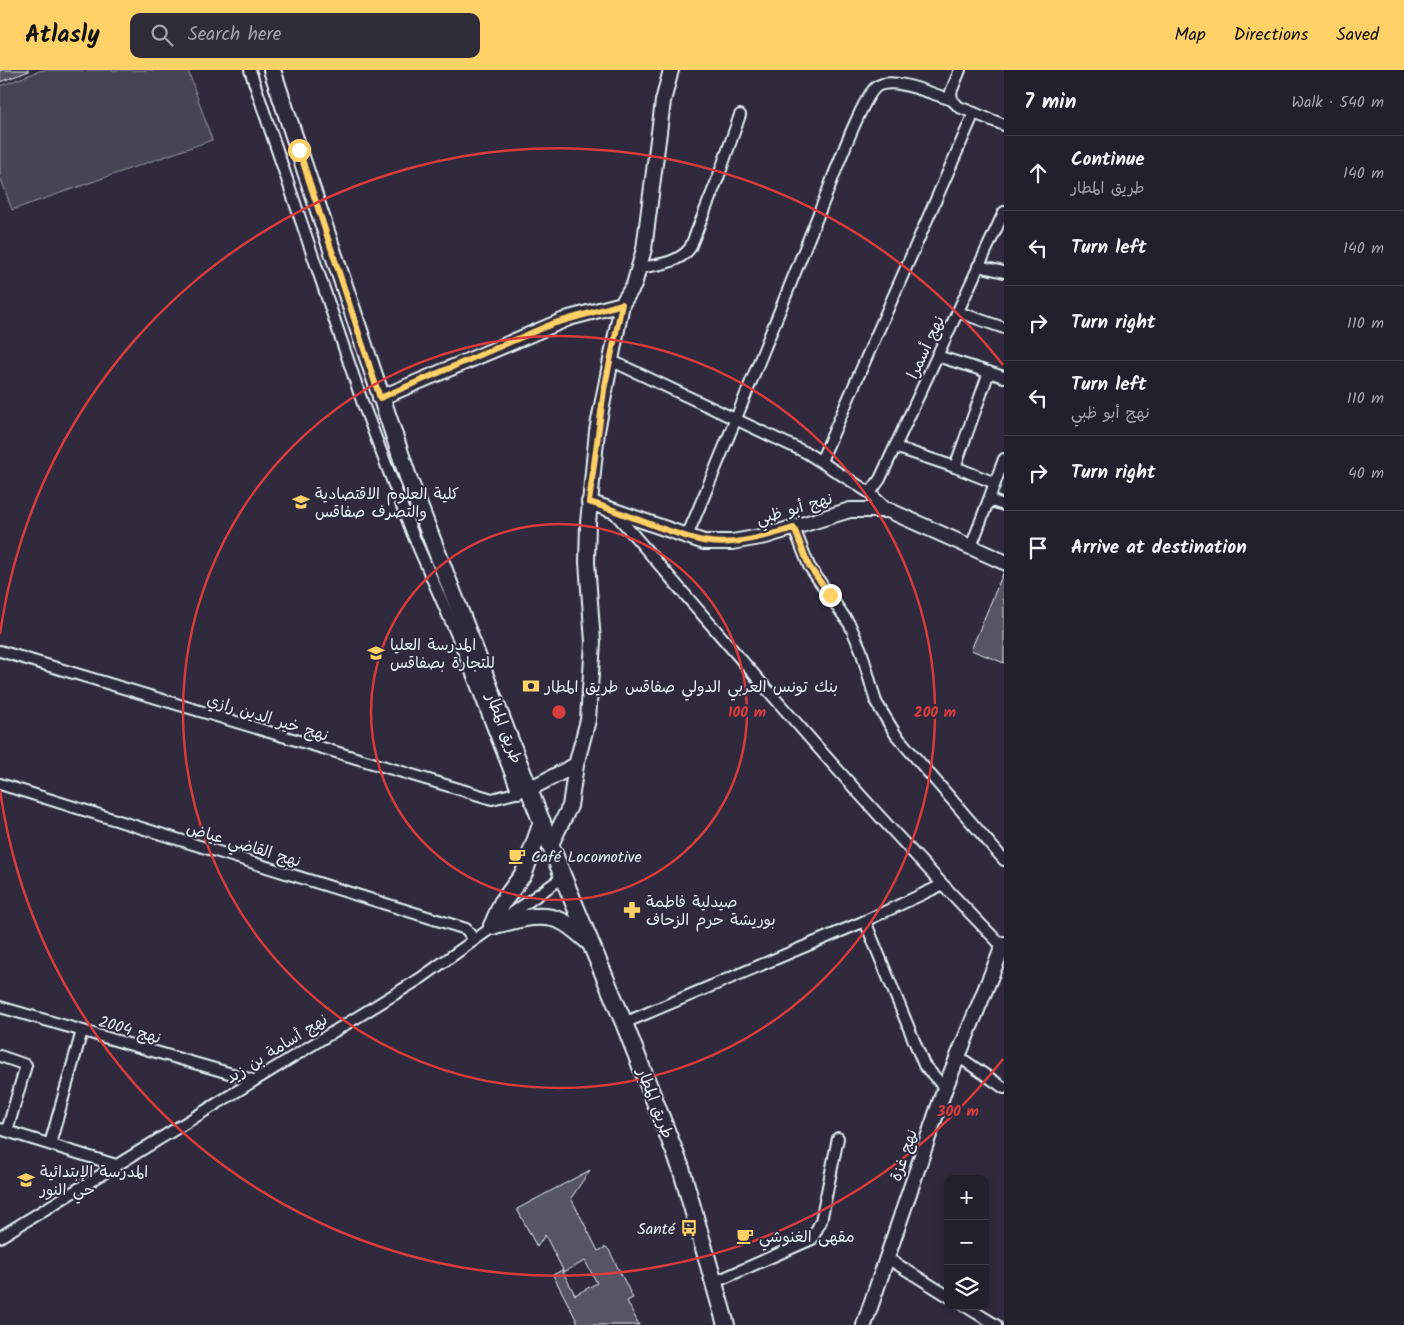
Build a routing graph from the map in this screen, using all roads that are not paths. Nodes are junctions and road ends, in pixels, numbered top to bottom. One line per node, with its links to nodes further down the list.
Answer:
1 (250, 70): 21 (street)
2 (272, 70): 20 (main road, طريق المطار)
3 (671, 70): 11 (street)
4 (960, 70): 5 (street)
5 (952, 100): 6 (street); 22 (street)
6 (974, 113): 8 (street); 25 (street)
7 (740, 115): 11 (street)
8 (1004, 125)
9 (1004, 212): 10 (street, نهج أسمرا)
10 (978, 266): 12 (street); 14 (street, نهج أسمرا)
11 (639, 268): 13 (street)
12 (1004, 272)
13 (622, 304): 17 (street); 20 (street)
14 (958, 312): 15 (street); 16 (street, نهج أسمرا)
15 (1004, 328)
16 (937, 356): 18 (street); 23 (street, نهج أسمرا)
17 (610, 360): 22 (street); 30 (street)
18 (989, 372): 19 (street); 26 (street)
19 (1004, 377)
20 (380, 398): 21 (street); 41 (main road, طريق المطار)
21 (364, 404): 41 (street)
22 (736, 420): 25 (street); 35 (street)
23 (895, 447): 26 (street); 28 (street, نهج أسمرا)
24 (1004, 459): 27 (street)
25 (821, 461): 28 (street)
26 (955, 467): 27 (street)
27 (995, 484): 29 (street)
28 (870, 493): 33 (street)
29 (988, 500): 31 (street); 36 (street)
30 (589, 502): 32 (street, نهج أبو ظبي); 39 (street)
31 (1004, 506)
32 (611, 508): 35 (street, نهج أبو ظبي); 46 (street)
33 (888, 510): 34 (street, نهج أبو ظبي); 36 (street, نهج أبو ظبي)
34 (794, 528): 35 (street, نهج أبو ظبي); 44 (street)
35 (687, 536)
36 (971, 547): 37 (street, نهج أبو ظبي)
37 (1004, 562)
38 (0, 651): 41 (street, نهج خير الدين رازي)
39 (576, 765): 41 (street); 43 (street)
40 (0, 784): 49 (street, نهج القاضي عياض)
41 (523, 791): 42 (main road, طريق المطار)
42 (542, 822): 43 (main road, طريق المطار); 48 (main road)
43 (551, 844): 45 (main road, طريق المطار)
44 (1004, 860)
45 (563, 877): 48 (street, نهج أسامة بن زيد); 50 (main road, طريق المطار)
46 (942, 885): 47 (street); 51 (street)
47 (865, 922): 53 (street); 58 (street)
48 (492, 926): 49 (street, نهج أسامة بن زيد); 50 (main road)
49 (474, 940): 57 (street, نهج أسامة بن زيد)
50 (590, 943): 53 (main road, طريق المطار)
51 (1003, 945): 56 (street, نهج غزة)
52 (0, 1007): 54 (street, نهج 2004)
53 (624, 1023): 66 (main road, طريق المطار)
54 (82, 1031): 57 (street, نهج 2004); 62 (street)
55 (0, 1056): 60 (street)
56 (958, 1056): 58 (street, نهج غزة); 59 (street)
57 (253, 1080): 63 (street, نهج أسامة بن زيد)
58 (945, 1088): 65 (street, نهج غزة)
59 (1004, 1088)
60 (3, 1130): 62 (street)
61 (838, 1138): 66 (street)
62 (50, 1144): 63 (street)
63 (116, 1165): 64 (street, نهج أسامة بن زيد)
64 (0, 1237)
65 (887, 1258): 67 (street); 70 (street, نهج غزة)
66 (715, 1282): 69 (main road, طريق المطار)
67 (944, 1294)
68 (972, 1310): 71 (street)
69 (726, 1325)
70 (864, 1325)
71 (996, 1325)

